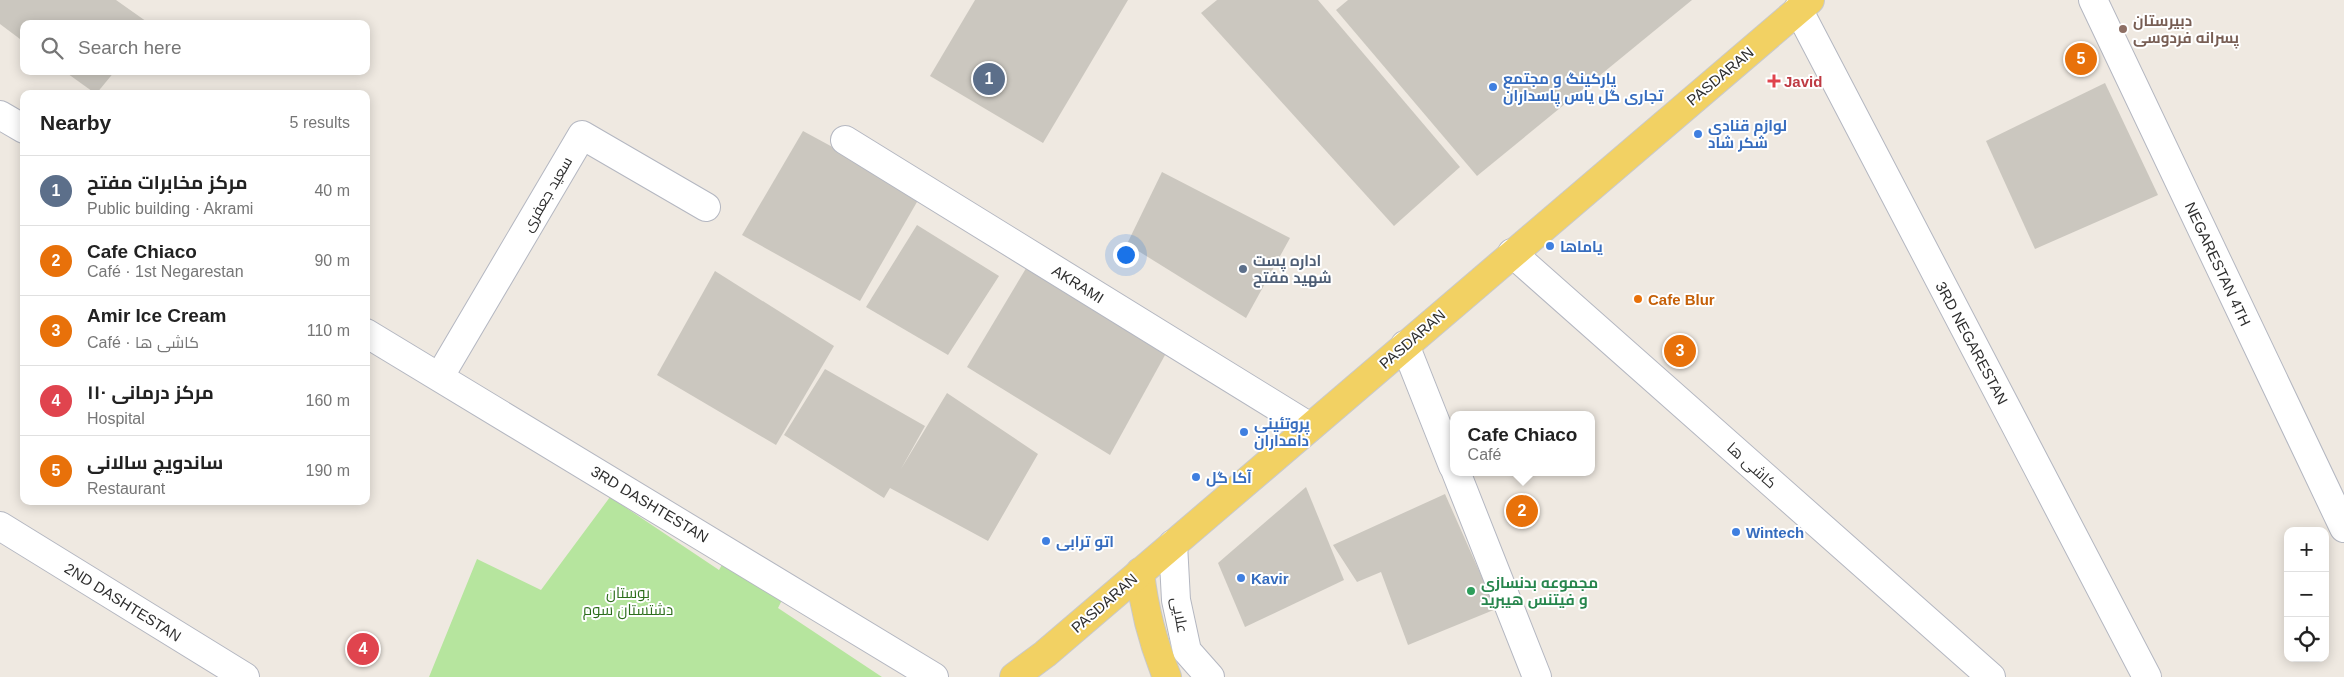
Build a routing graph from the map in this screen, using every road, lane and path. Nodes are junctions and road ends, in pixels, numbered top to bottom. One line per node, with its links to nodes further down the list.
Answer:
1 (2093, 0): 15 (street, NEGARESTAN 4TH)
2 (1804, 5): 7 (main road, PASDARAN); 25 (street, 3RD NEGARESTAN)
3 (0, 115): 4 (street)
4 (20, 127)
5 (845, 140): 11 (street, AKRAMI)
6 (706, 206): 10 (street, سعید جعفری)
7 (1512, 253): 9 (main road, PASDARAN); 24 (street, کاشی ها)
8 (370, 335): 10 (street, 3RD DASHTESTAN)
9 (1405, 345): 11 (main road, PASDARAN); 12 (street)
10 (440, 376): 19 (street, 3RD DASHTESTAN)
11 (1310, 427): 16 (main road, PASDARAN)
12 (1450, 458)
13 (1458, 476): 23 (street)
14 (0, 526): 18 (street, 2ND DASHTESTAN)
15 (2344, 528)
16 (1173, 544): 17 (main road, PASDARAN); 22 (street, علایی)
17 (1140, 572): 20 (main road, PASDARAN); 21 (main road)
18 (245, 677)
19 (934, 677)
20 (1014, 677)
21 (1167, 677)
22 (1210, 677)
23 (1537, 677)
24 (1991, 677)
25 (2147, 677)

